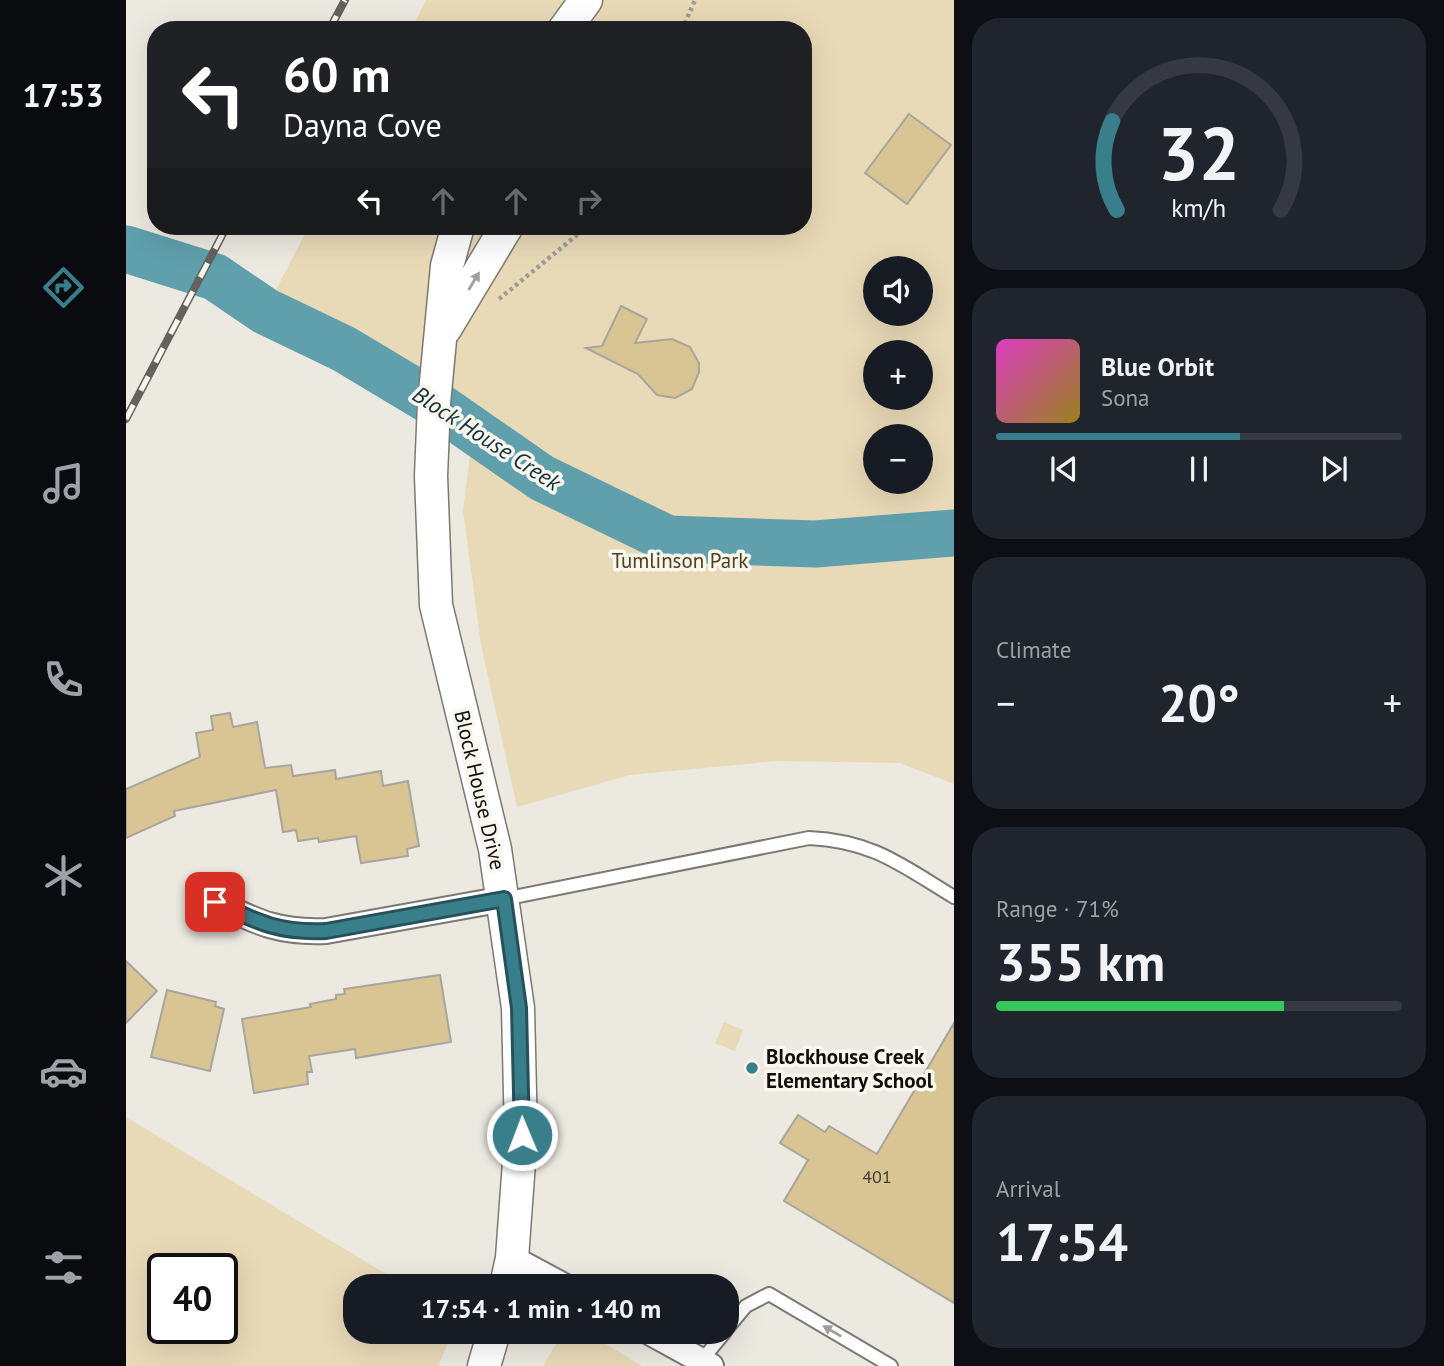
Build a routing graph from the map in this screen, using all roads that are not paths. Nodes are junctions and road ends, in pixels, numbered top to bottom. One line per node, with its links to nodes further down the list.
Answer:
1 (586, 0): 3 (street)
2 (601, 0): 4 (street)
3 (571, 21)
4 (593, 21)
5 (456, 235): 7 (street, Block House Drive)
6 (502, 235): 7 (street, Block House Drive, one-way to 6)
7 (441, 336): 9 (street, Block House Drive)
8 (954, 897): 9 (lane)
9 (504, 899): 10 (street); 11 (street, Block House Drive)
10 (215, 902)
11 (509, 1272)
12 (739, 1315): 18 (lane, one-way to 12)
13 (490, 1344): 17 (street)
14 (671, 1344): 16 (street)
15 (718, 1344): 16 (lane)
16 (707, 1363)
17 (484, 1366)
18 (891, 1366)

